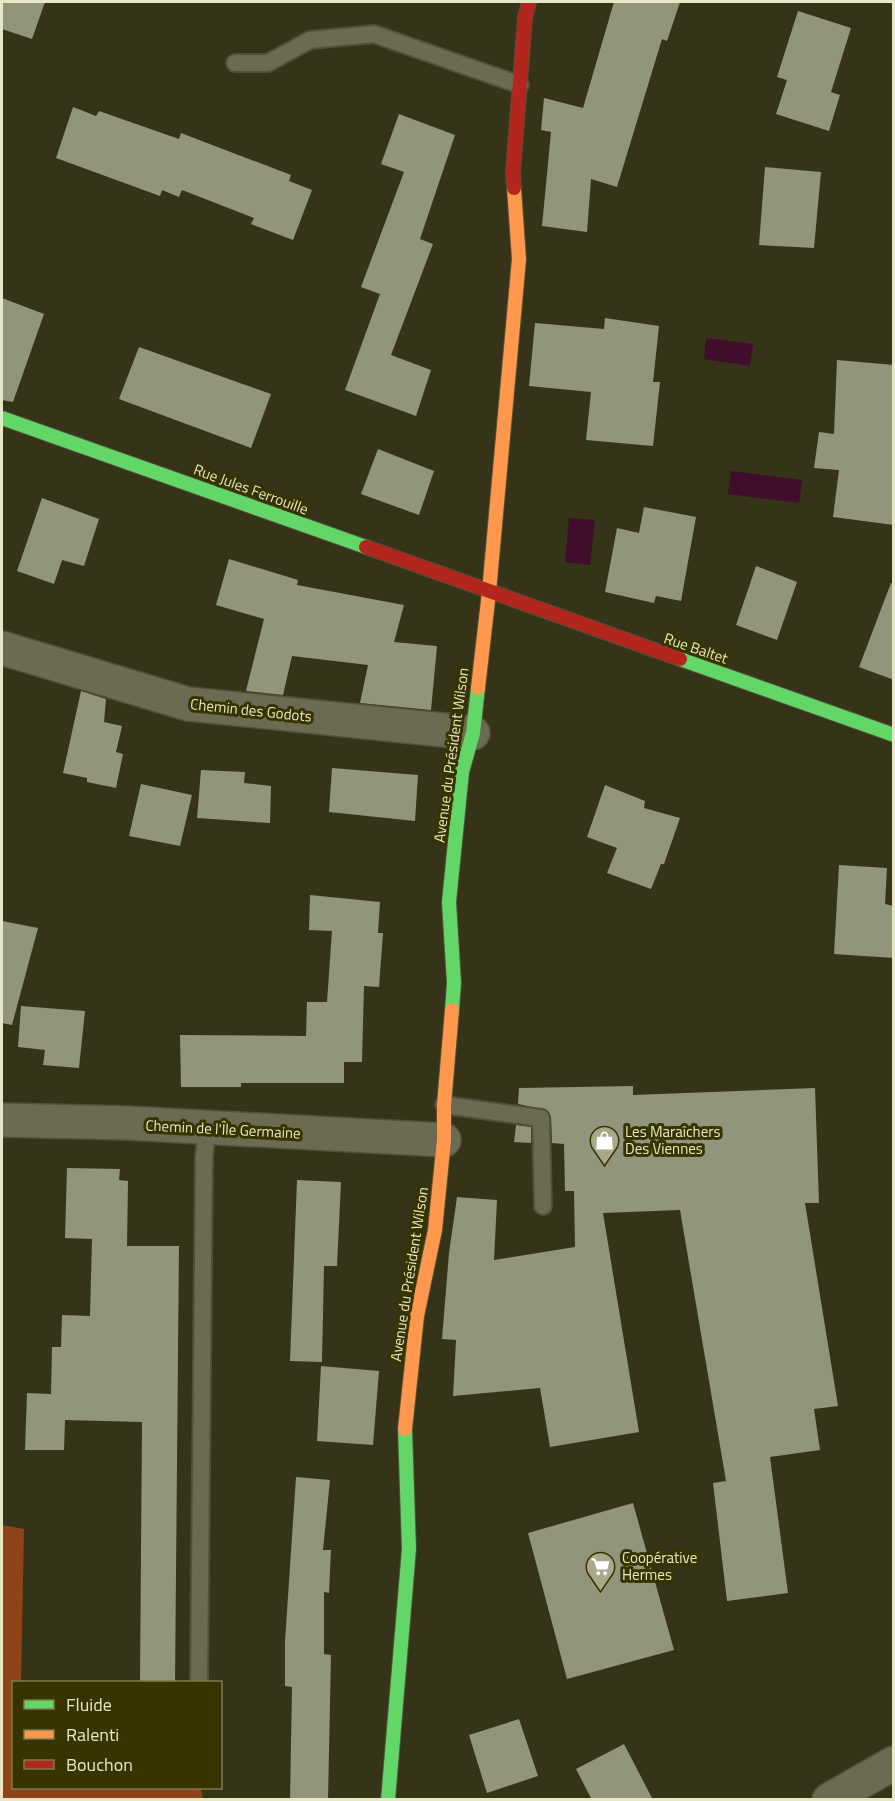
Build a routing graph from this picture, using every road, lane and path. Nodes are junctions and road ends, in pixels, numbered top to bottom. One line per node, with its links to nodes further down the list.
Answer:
1 (529, 2): 3 (street, Avenue du Président Wilson)
2 (235, 63): 3 (lane)
3 (520, 86): 5 (street, Avenue du Président Wilson)
4 (2, 418): 5 (street, Rue Jules Ferrouille)
5 (489, 592): 7 (street, Avenue du Président Wilson); 8 (street, Rue Baltet)
6 (2, 648): 7 (street, Chemin des Godots)
7 (473, 733): 9 (street, Avenue du Président Wilson)
8 (894, 735)
9 (444, 1105): 12 (street, Avenue du Président Wilson); 13 (lane)
10 (2, 1120): 11 (street, Chemin de l'Île Germaine)
11 (207, 1128): 12 (street, Chemin de l'Île Germaine); 14 (lane)
12 (444, 1140): 16 (street, Avenue du Président Wilson)
13 (543, 1206)
14 (199, 1681)
15 (894, 1763): 17 (street)
16 (388, 1800)
17 (829, 1800)

